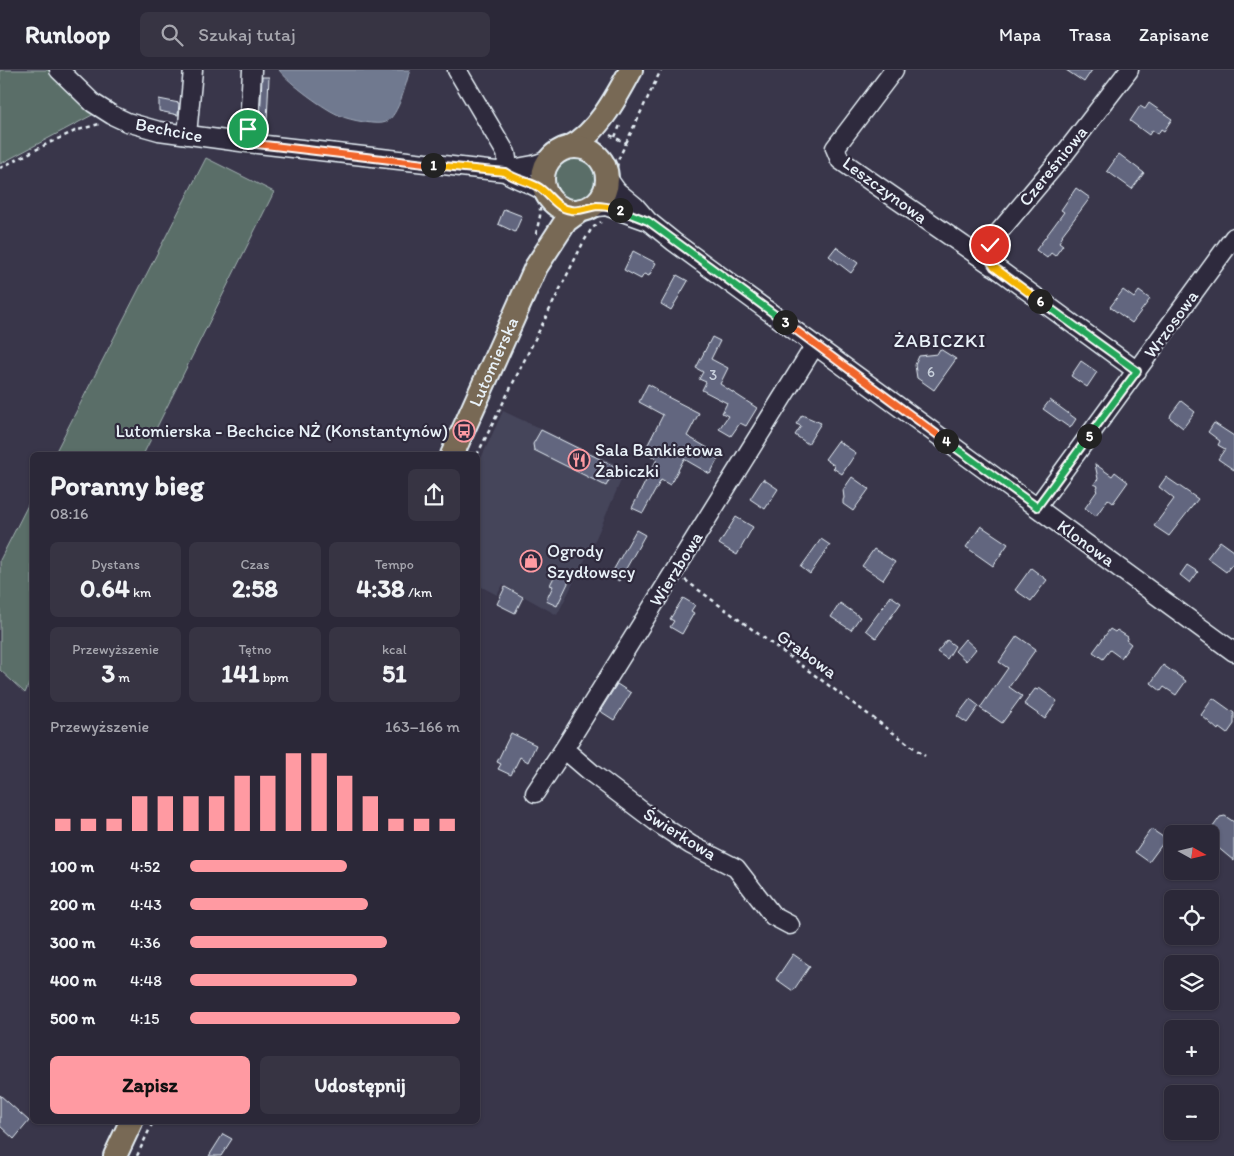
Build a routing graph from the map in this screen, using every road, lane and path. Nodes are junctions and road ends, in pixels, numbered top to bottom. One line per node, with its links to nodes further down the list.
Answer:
1 (59, 70): 10 (street, Bechcice)
2 (193, 70): 11 (street)
3 (252, 70): 13 (street)
4 (457, 70): 19 (street)
5 (631, 70): 9 (main road)
6 (662, 70): 14 (path)
7 (894, 70): 25 (street, Leszczynowa)
8 (1129, 70): 25 (street, Czereśniowa)
9 (616, 100): 15 (main road); 18 (main road)
10 (112, 115): 11 (street, Bechcice); 17 (path)
11 (187, 135): 13 (street, Bechcice)
12 (610, 135): 14 (path)
13 (248, 143): 19 (street, Bechcice)
14 (626, 143): 18 (path)
15 (570, 147): 16 (main road); 18 (main road)
16 (550, 158): 19 (street, Bechcice); 20 (main road)
17 (0, 168)
18 (609, 169): 21 (main road); 22 (street, Klonowa)
19 (505, 172): 20 (street, Bechcice)
20 (548, 195): 21 (main road); 24 (main road, Lutomierska)
21 (591, 213): 22 (street, Klonowa); 24 (main road, Lutomierska); 29 (path)
22 (648, 221): 26 (street, Klonowa)
23 (1234, 237): 27 (street, Wrzosowa)
24 (536, 267): 28 (main road, Lutomierska)
25 (994, 267): 27 (street)
26 (815, 345): 30 (street, Klonowa); 31 (street, Wierzbowa)
27 (1137, 371): 30 (street, Wrzosowa)
28 (453, 452)
29 (478, 452)
30 (1037, 507): 32 (street, Klonowa)
31 (674, 572): 33 (street, Wierzbowa); 34 (path, Grabowa)
32 (1234, 652)
33 (564, 749): 35 (street, Wierzbowa); 36 (street, Świerkowa)
34 (925, 756)
35 (535, 793)
36 (790, 925)
37 (130, 1124): 39 (main road)
38 (152, 1124): 40 (path)
39 (115, 1156)
40 (137, 1156)

